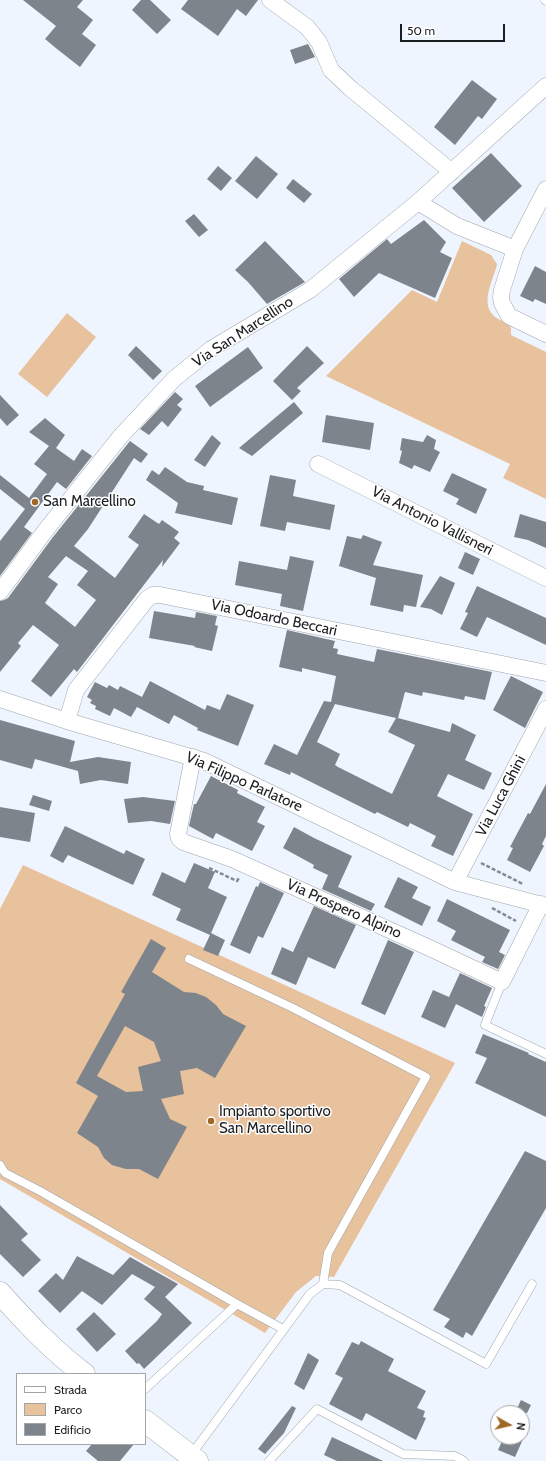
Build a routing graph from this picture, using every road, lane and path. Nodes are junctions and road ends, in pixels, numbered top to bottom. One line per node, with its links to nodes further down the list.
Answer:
1 (270, 0): 3 (street)
2 (546, 86): 3 (street, Via San Marcellino)
3 (452, 172): 5 (street, Via San Marcellino)
4 (546, 189): 6 (street)
5 (418, 202): 6 (street); 10 (street, Via San Marcellino)
6 (515, 249): 7 (street)
7 (546, 334)
8 (318, 464): 9 (street, Via Antonio Vallisneri)
9 (546, 578)
10 (0, 592)
11 (546, 673): 14 (street, Via Odoardo Beccari)
12 (0, 699): 14 (street, Via Filippo Parlatore)
13 (546, 709): 16 (street, Via Luca Ghini)
14 (67, 721): 15 (street, Via Filippo Parlatore)
15 (193, 757): 17 (street, Via Filippo Parlatore); 21 (street, Via Prospero Alpino)
16 (469, 857): 17 (street, Via Luca Ghini); 18 (path)
17 (455, 882): 19 (street, Via Filippo Parlatore)
18 (526, 885)
19 (543, 905): 21 (street)
20 (189, 959): 24 (lane)
21 (502, 982): 22 (lane)
22 (546, 1054)
23 (0, 1165): 27 (lane)
24 (323, 1284): 25 (lane); 28 (lane)
25 (532, 1284)
26 (0, 1293): 29 (street)
27 (237, 1304): 28 (lane); 30 (lane)
28 (284, 1329): 32 (lane)
29 (83, 1373)
30 (146, 1388)
31 (146, 1422): 32 (street)
32 (194, 1458)
33 (269, 1461): 34 (lane)
34 (464, 1461)

